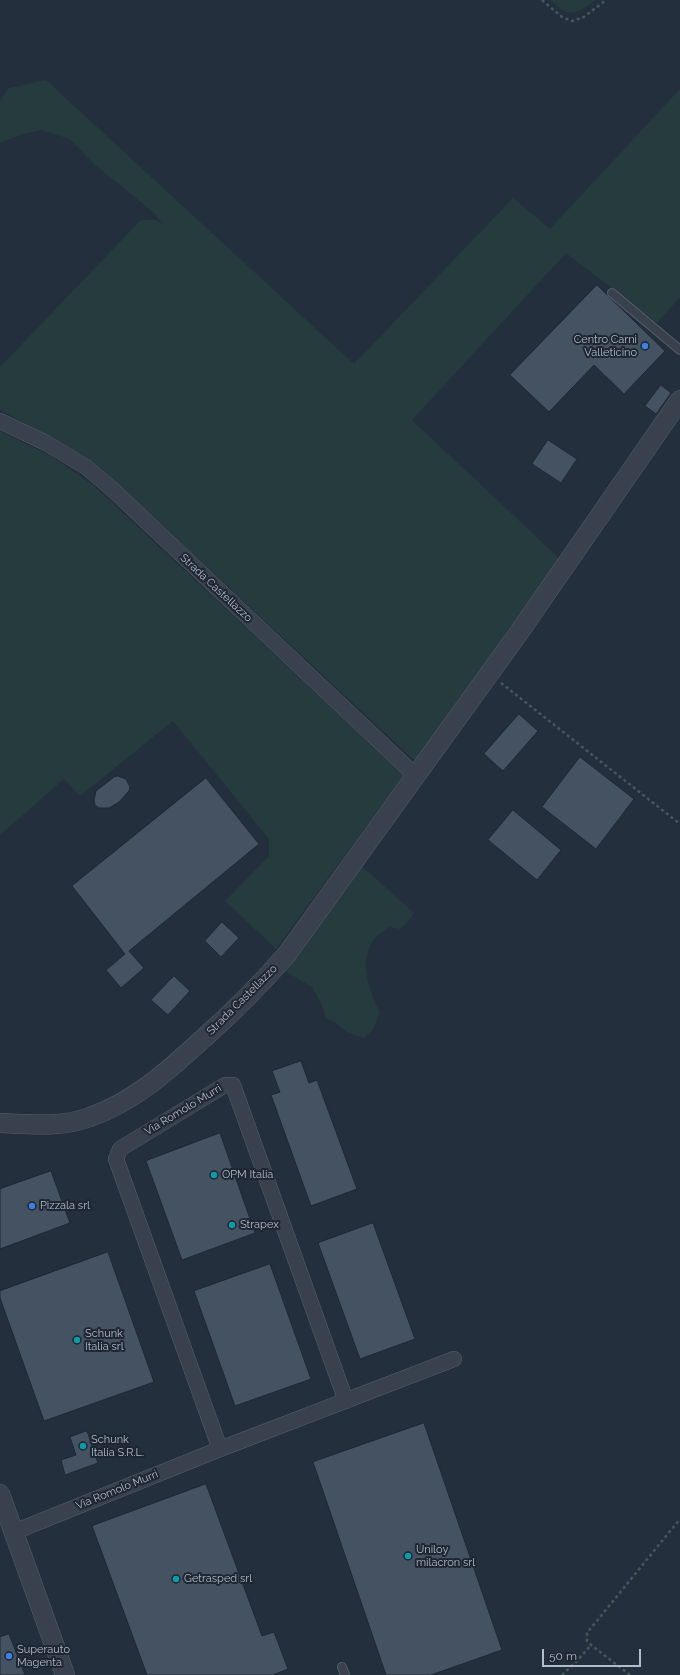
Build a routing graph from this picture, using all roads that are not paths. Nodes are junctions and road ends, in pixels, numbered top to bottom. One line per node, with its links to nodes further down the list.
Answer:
1 (612, 293): 2 (lane)
2 (680, 350)
3 (680, 400): 5 (street, Strada Castellazzo)
4 (0, 421): 5 (street, Strada Castellazzo)
5 (416, 776): 6 (street, Strada Castellazzo)
6 (0, 1124)
7 (454, 1360): 8 (street, Via Romolo Murri)
8 (346, 1400): 9 (street, Via Romolo Murri); 9 (street, Via Romolo Murri)
9 (220, 1449): 11 (street, Via Romolo Murri)
10 (0, 1494): 11 (street)
11 (14, 1532): 12 (street)
12 (65, 1675)

